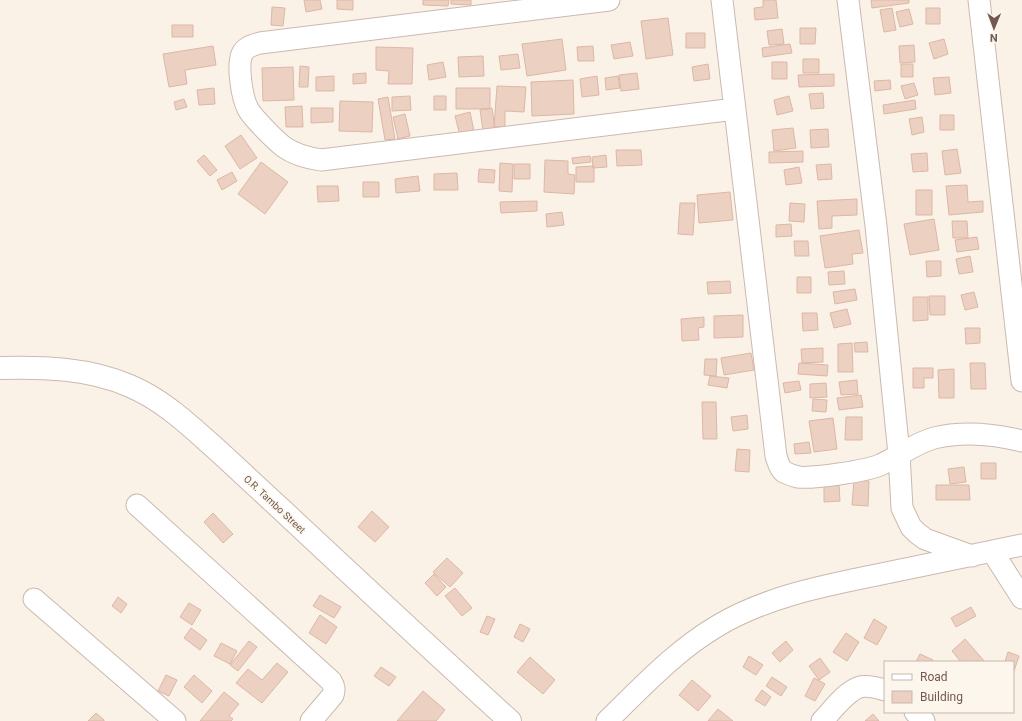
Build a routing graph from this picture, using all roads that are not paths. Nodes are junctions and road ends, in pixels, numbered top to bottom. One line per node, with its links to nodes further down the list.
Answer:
1 (609, 0): 5 (street)
2 (722, 0): 5 (street)
3 (848, 0): 9 (street)
4 (979, 0): 7 (street)
5 (735, 109): 9 (street)
6 (0, 368): 19 (street, O.R. Tambo Street)
7 (1022, 381)
8 (1022, 441): 9 (street)
9 (898, 454): 12 (street)
10 (137, 505): 18 (street)
11 (1022, 545): 12 (street)
12 (982, 554): 13 (street); 20 (street)
13 (1022, 598)
14 (34, 599): 17 (street)
15 (884, 690): 21 (street)
16 (916, 713): 22 (street)
17 (175, 721)
18 (311, 721)
19 (510, 721)
20 (607, 721)
21 (822, 721)
22 (924, 721)

